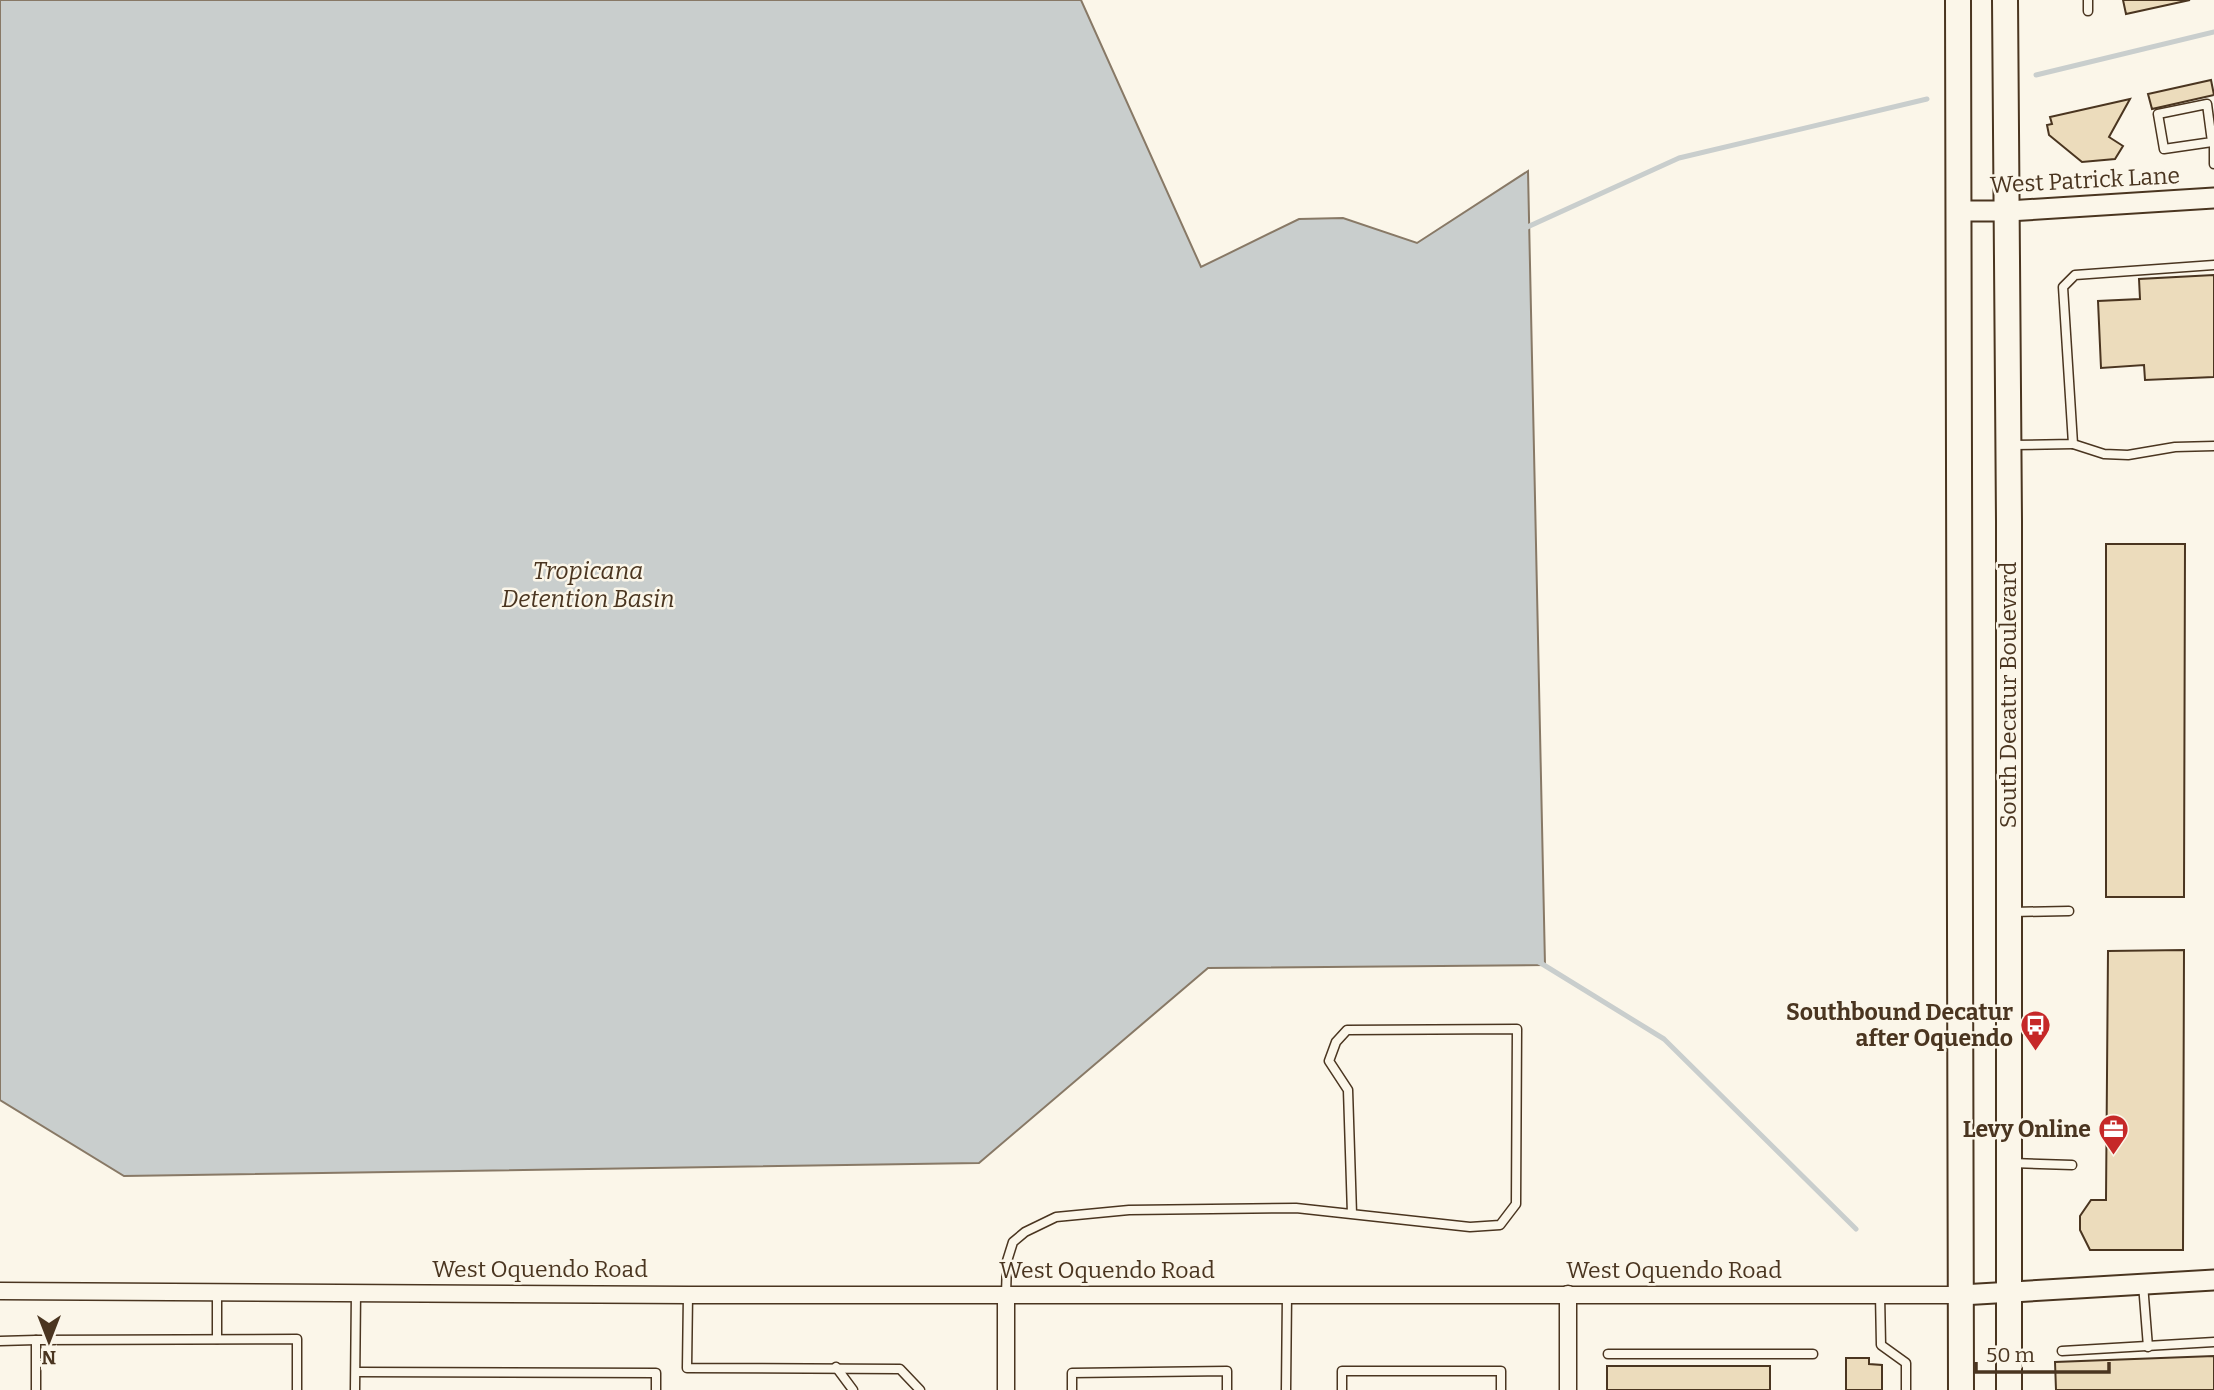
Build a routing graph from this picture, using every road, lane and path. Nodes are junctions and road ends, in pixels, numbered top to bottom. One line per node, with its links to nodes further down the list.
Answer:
1 (1958, 0): 8 (main road)
2 (2005, 0): 9 (main road, South Decatur Boulevard)
3 (2088, 0): 4 (lane)
4 (2088, 11)
5 (2213, 142): 5 (lane); 6 (lane)
6 (2214, 164)
7 (2214, 198): 9 (street, West Patrick Lane)
8 (1958, 211): 9 (street, West Patrick Lane); 29 (main road)
9 (2008, 211): 12 (main road, South Decatur Boulevard)
10 (2214, 265): 11 (lane)
11 (2073, 444): 12 (lane); 13 (lane)
12 (2008, 445): 15 (main road, South Decatur Boulevard)
13 (2214, 446)
14 (2069, 911): 15 (lane)
15 (2006, 912): 16 (main road, South Decatur Boulevard)
16 (2007, 1163): 17 (lane); 24 (main road, South Decatur Boulevard)
17 (2072, 1165)
18 (1352, 1214): 18 (lane); 28 (lane)
19 (2214, 1280): 20 (street, West Oquendo Road)
20 (2143, 1284): 24 (street, West Oquendo Road); 35 (lane)
21 (0, 1291): 22 (street, West Oquendo Road)
22 (217, 1292): 23 (street, West Oquendo Road); 31 (lane)
23 (356, 1292): 27 (street, West Oquendo Road); 40 (lane)
24 (2008, 1293): 29 (street, West Oquendo Road); 56 (main road, South Decatur Boulevard)
25 (1568, 1294): 26 (street, West Oquendo Road); 30 (street, West Oquendo Road); 53 (street)
26 (1880, 1294): 29 (street, West Oquendo Road); 54 (lane)
27 (688, 1295): 28 (street, West Oquendo Road); 39 (lane)
28 (1006, 1295): 30 (street, West Oquendo Road); 47 (street)
29 (1961, 1295): 55 (main road)
30 (1287, 1296): 50 (lane)
31 (217, 1339): 32 (lane); 42 (lane)
32 (36, 1340): 33 (lane); 41 (lane)
33 (0, 1341)
34 (2214, 1342): 35 (lane)
35 (2148, 1347): 36 (lane)
36 (2062, 1351)
37 (1608, 1354): 38 (lane)
38 (1813, 1354)
39 (836, 1367): 45 (lane); 46 (lane)
40 (356, 1372): 43 (lane); 44 (lane)
41 (36, 1390)
42 (297, 1390)
43 (355, 1390)
44 (656, 1390)
45 (853, 1390)
46 (920, 1390)
47 (1006, 1390)
48 (1072, 1390): 49 (lane)
49 (1227, 1390)
50 (1286, 1390)
51 (1342, 1390): 52 (lane)
52 (1501, 1390)
53 (1568, 1390)
54 (1906, 1390)
55 (1961, 1390)
56 (2009, 1390)

